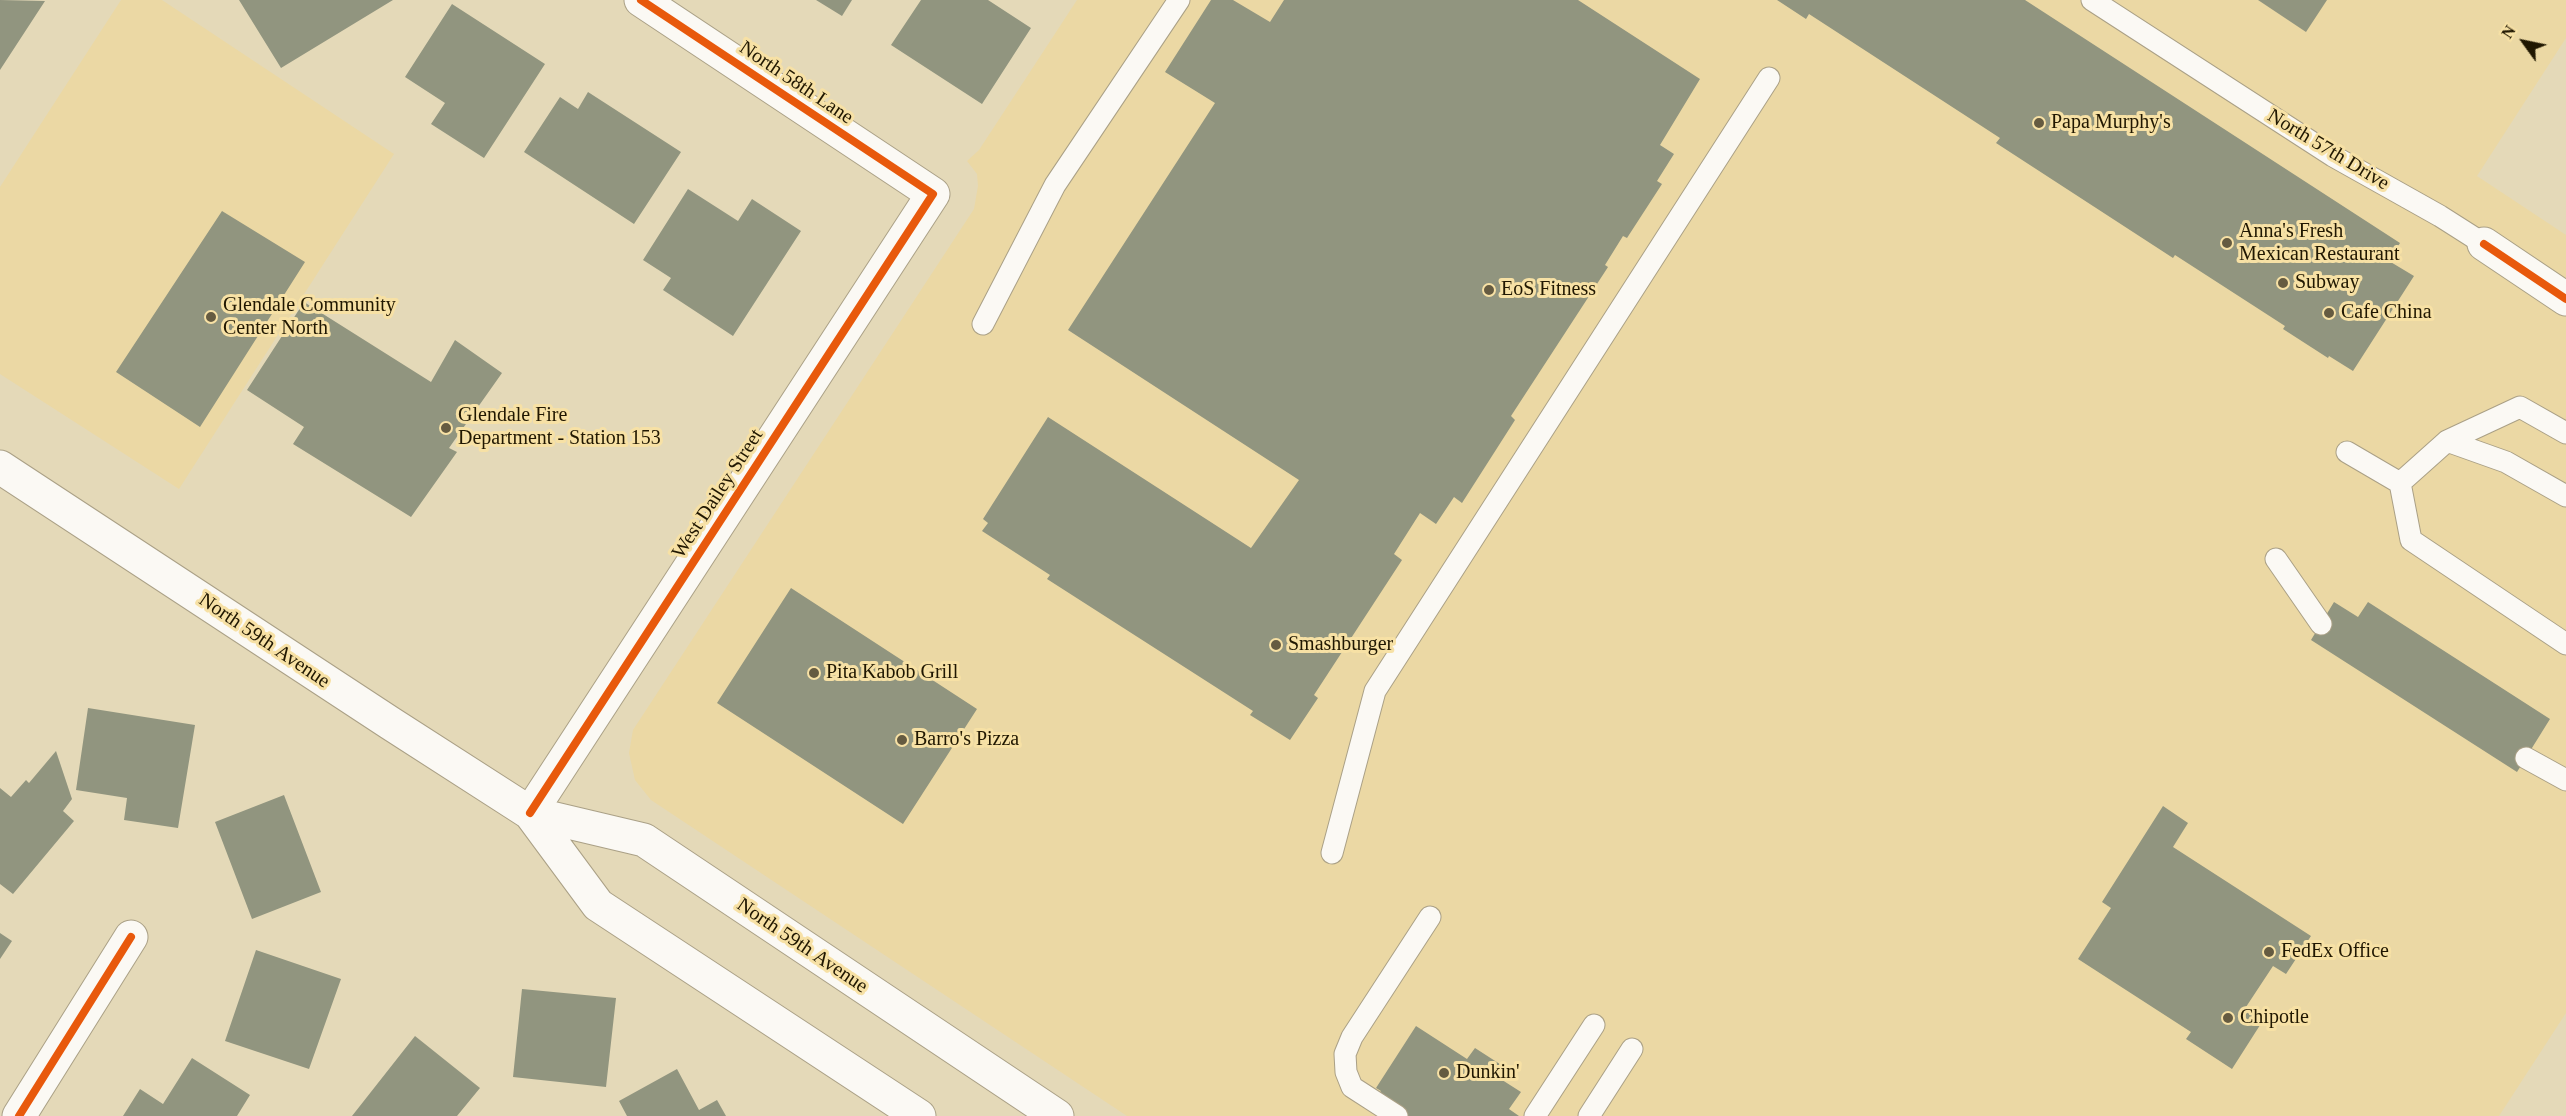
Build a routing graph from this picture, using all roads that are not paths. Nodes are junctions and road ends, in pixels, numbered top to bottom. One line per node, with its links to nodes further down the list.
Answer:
1 (641, 0): 5 (main road, North 58th Lane)
2 (1179, 0): 8 (lane)
3 (2092, 0): 6 (lane, North 57th Drive)
4 (1769, 78): 21 (lane)
5 (933, 194): 20 (main road, West Dailey Street)
6 (2484, 244): 7 (main road, North 57th Drive)
7 (2566, 298)
8 (983, 324)
9 (2566, 433): 10 (lane)
10 (2448, 441): 13 (lane); 14 (lane)
11 (2347, 452): 13 (lane)
12 (0, 467): 20 (main road, North 59th Avenue)
13 (2400, 483): 17 (lane)
14 (2566, 496)
15 (2276, 559): 16 (lane)
16 (2321, 624)
17 (2566, 644)
18 (2526, 758): 19 (lane)
19 (2566, 780)
20 (530, 813): 27 (main road, North 59th Avenue); 28 (main road, North 59th Avenue)
21 (1332, 853)
22 (1430, 917): 29 (lane)
23 (131, 937): 26 (main road)
24 (1594, 1025): 30 (lane)
25 (1632, 1049): 31 (lane)
26 (19, 1116)
27 (919, 1116)
28 (1057, 1116)
29 (1397, 1116)
30 (1534, 1116)
31 (1589, 1116)

